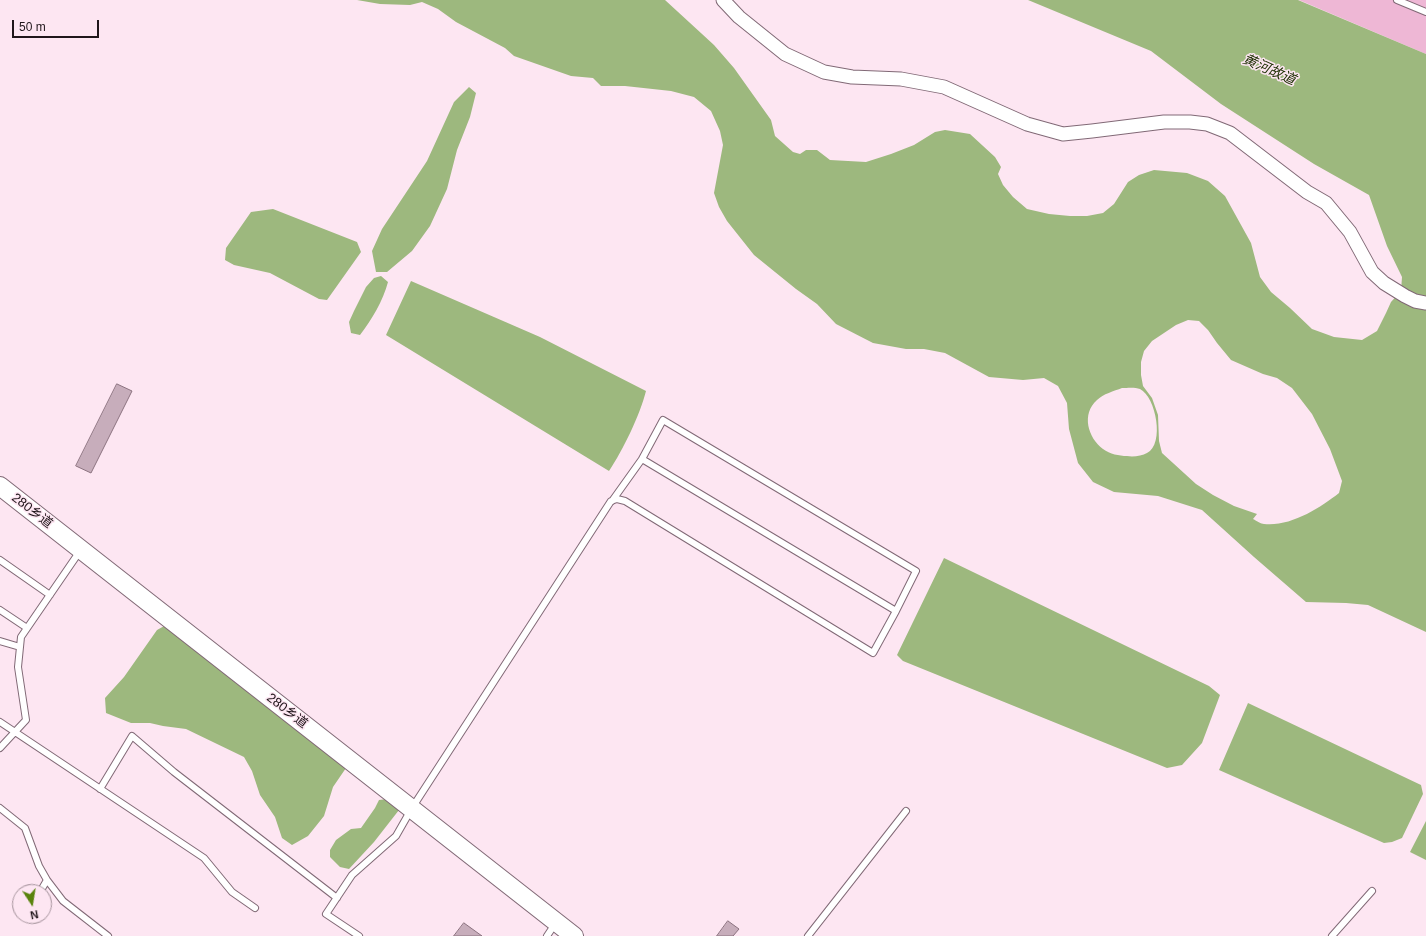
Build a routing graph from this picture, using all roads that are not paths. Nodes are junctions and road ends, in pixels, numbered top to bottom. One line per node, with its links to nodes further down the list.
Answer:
1 (723, 0): 4 (street)
2 (1397, 0): 3 (lane)
3 (1426, 12)
4 (1426, 303)
5 (642, 459): 7 (lane); 12 (lane); 12 (lane)
6 (0, 486): 8 (street, 280乡道)
7 (611, 501): 12 (lane); 21 (lane)
8 (81, 550): 10 (lane); 21 (street, 280乡道)
9 (0, 560): 10 (lane)
10 (50, 595): 13 (lane)
11 (0, 610): 13 (lane)
12 (896, 611)
13 (27, 628): 15 (lane)
14 (0, 641): 15 (lane)
15 (20, 647): 17 (lane)
16 (0, 722): 17 (lane)
17 (14, 732): 18 (lane); 19 (lane)
18 (0, 748)
19 (100, 789): 26 (lane); 27 (lane)
20 (0, 808): 23 (lane)
21 (412, 808): 26 (lane); 28 (street, 280乡道)
22 (906, 811): 32 (lane)
23 (47, 880): 24 (lane); 29 (lane)
24 (45, 884)
25 (1372, 891): 33 (lane)
26 (337, 898): 30 (lane)
27 (255, 908)
28 (551, 929): 31 (street, 280乡道)
29 (108, 936)
30 (359, 936)
31 (574, 936)
32 (808, 936)
33 (1332, 936)

